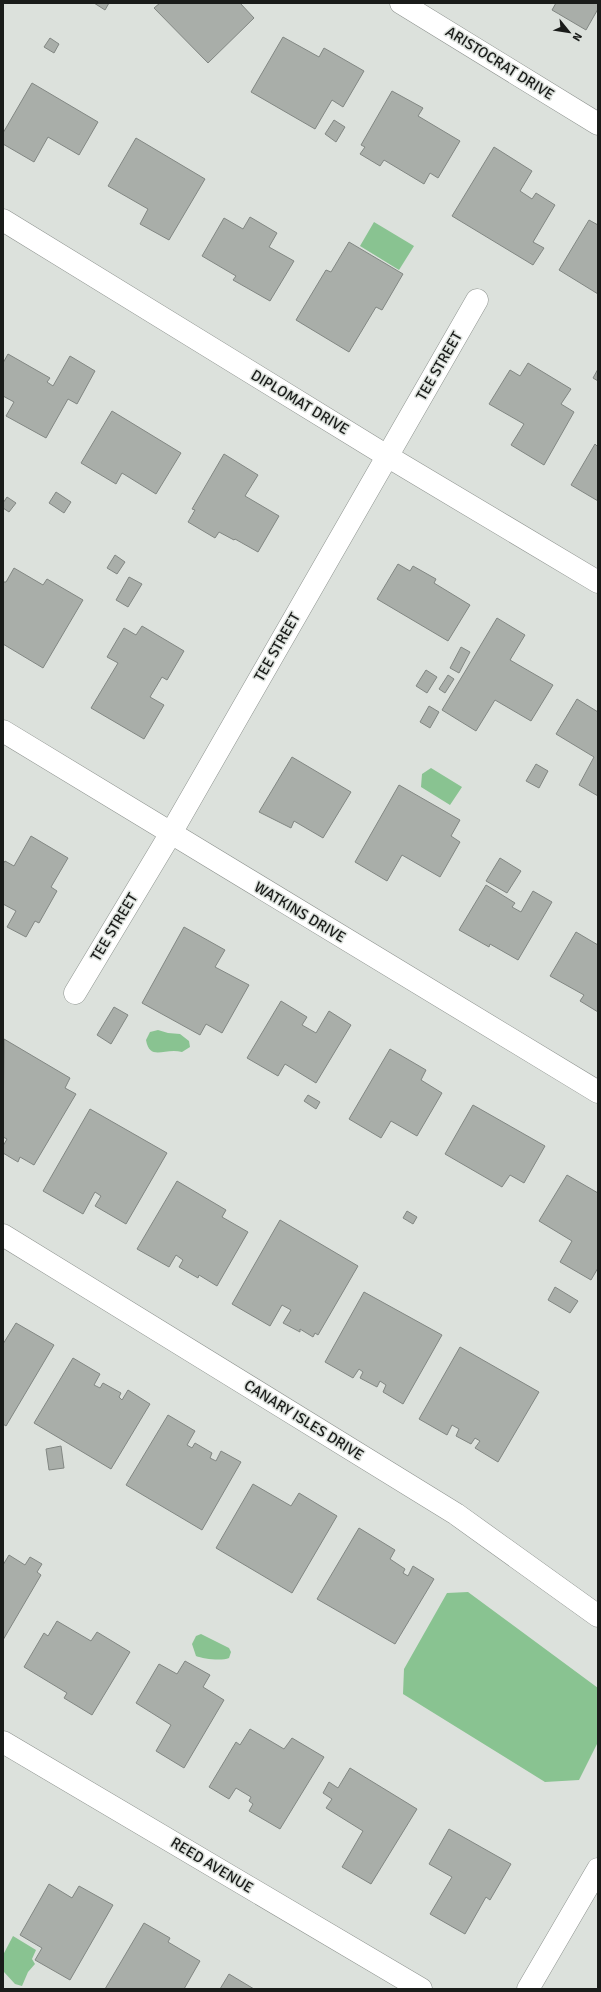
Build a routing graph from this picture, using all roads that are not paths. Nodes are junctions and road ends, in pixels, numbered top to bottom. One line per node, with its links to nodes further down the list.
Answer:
1 (401, 3): 2 (street, ARISTOCRAT DRIVE)
2 (598, 124)
3 (3, 220): 5 (street, DIPLOMAT DRIVE)
4 (477, 300): 5 (street, TEE STREET)
5 (387, 456): 6 (street, DIPLOMAT DRIVE); 8 (street, TEE STREET)
6 (598, 582)
7 (3, 732): 8 (street, WATKINS DRIVE)
8 (171, 833): 9 (street, TEE STREET); 10 (street, WATKINS DRIVE)
9 (75, 993)
10 (598, 1092)
11 (3, 1235): 12 (street, CANARY ISLES DRIVE)
12 (598, 1616)
13 (3, 1742): 15 (street, REED AVENUE)
14 (598, 1869): 16 (street)
15 (422, 1989)
16 (528, 1989)

